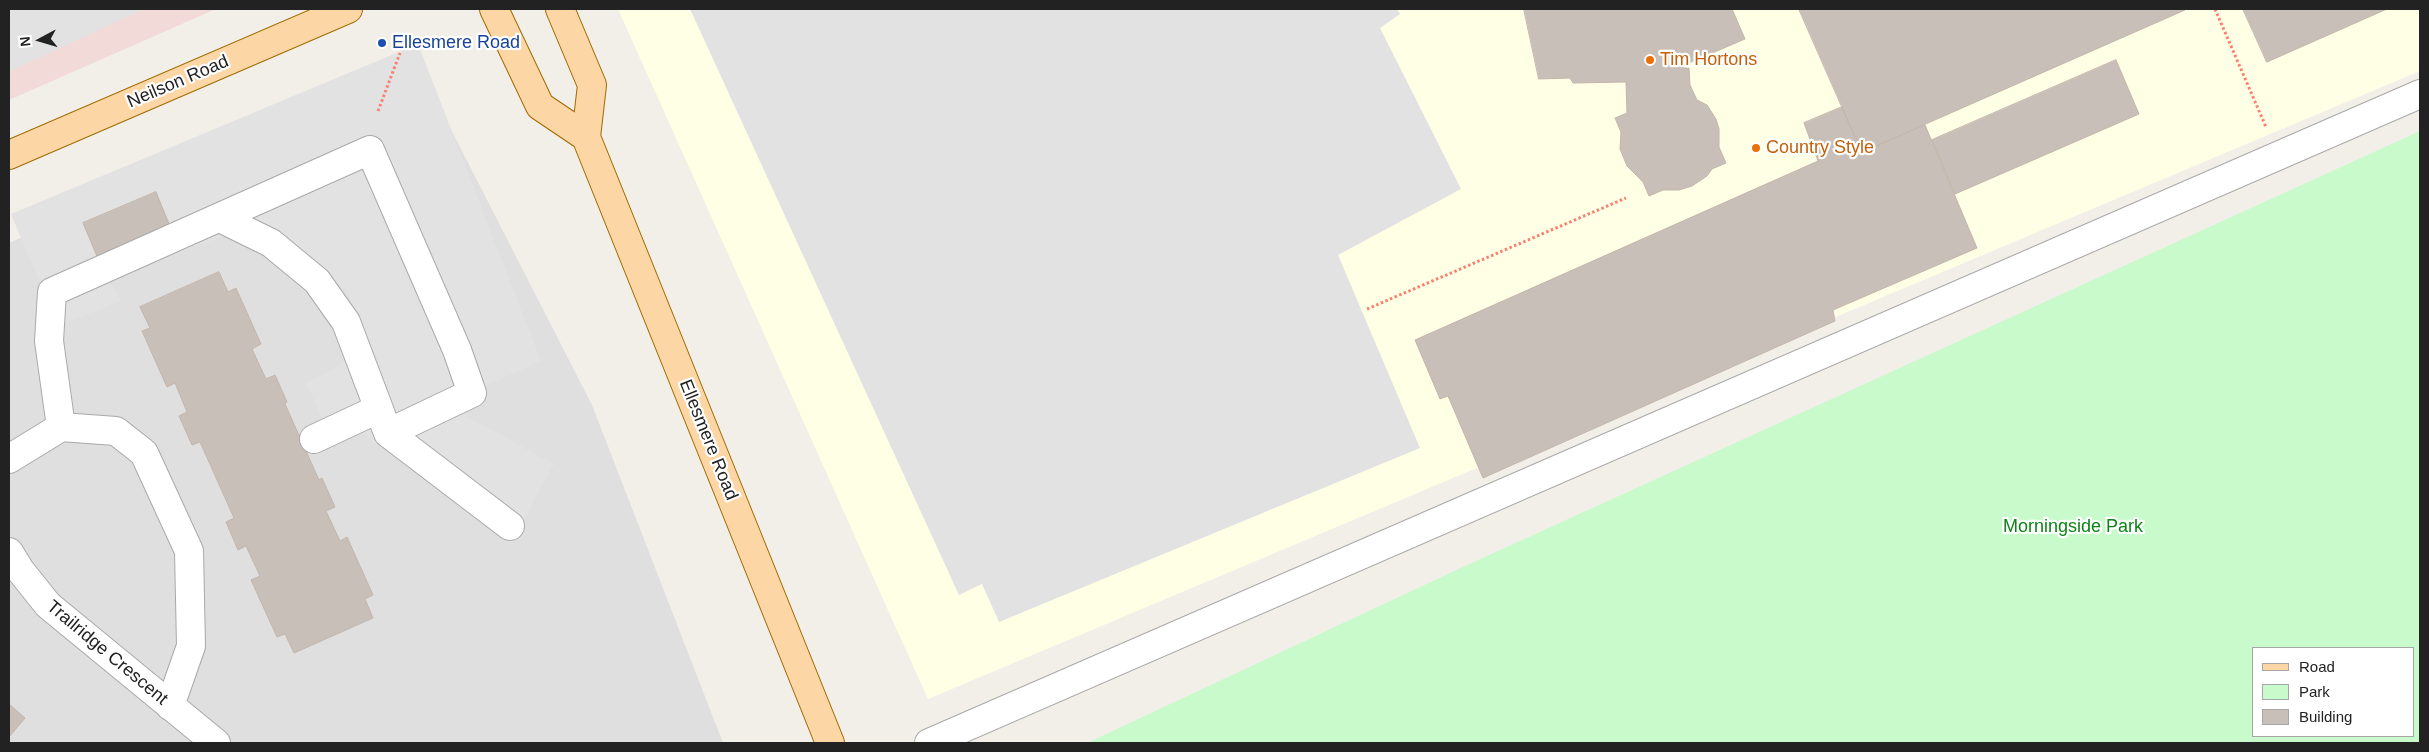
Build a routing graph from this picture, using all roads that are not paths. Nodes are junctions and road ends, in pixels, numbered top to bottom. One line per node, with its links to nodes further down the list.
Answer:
1 (348, 9): 6 (main road, Neilson Road)
2 (494, 9): 5 (main road)
3 (560, 9): 5 (main road, Ellesmere Road)
4 (2420, 94): 17 (street)
5 (586, 137): 16 (main road, Ellesmere Road)
6 (9, 155)
7 (220, 218): 8 (street); 8 (street); 9 (street)
8 (383, 421): 10 (street); 12 (street)
9 (61, 427): 11 (street); 14 (street)
10 (314, 439)
11 (9, 459)
12 (510, 526)
13 (9, 552): 14 (street, Trailridge Crescent)
14 (170, 706): 15 (street, Trailridge Crescent)
15 (199, 738)
16 (830, 743)
17 (929, 743)

